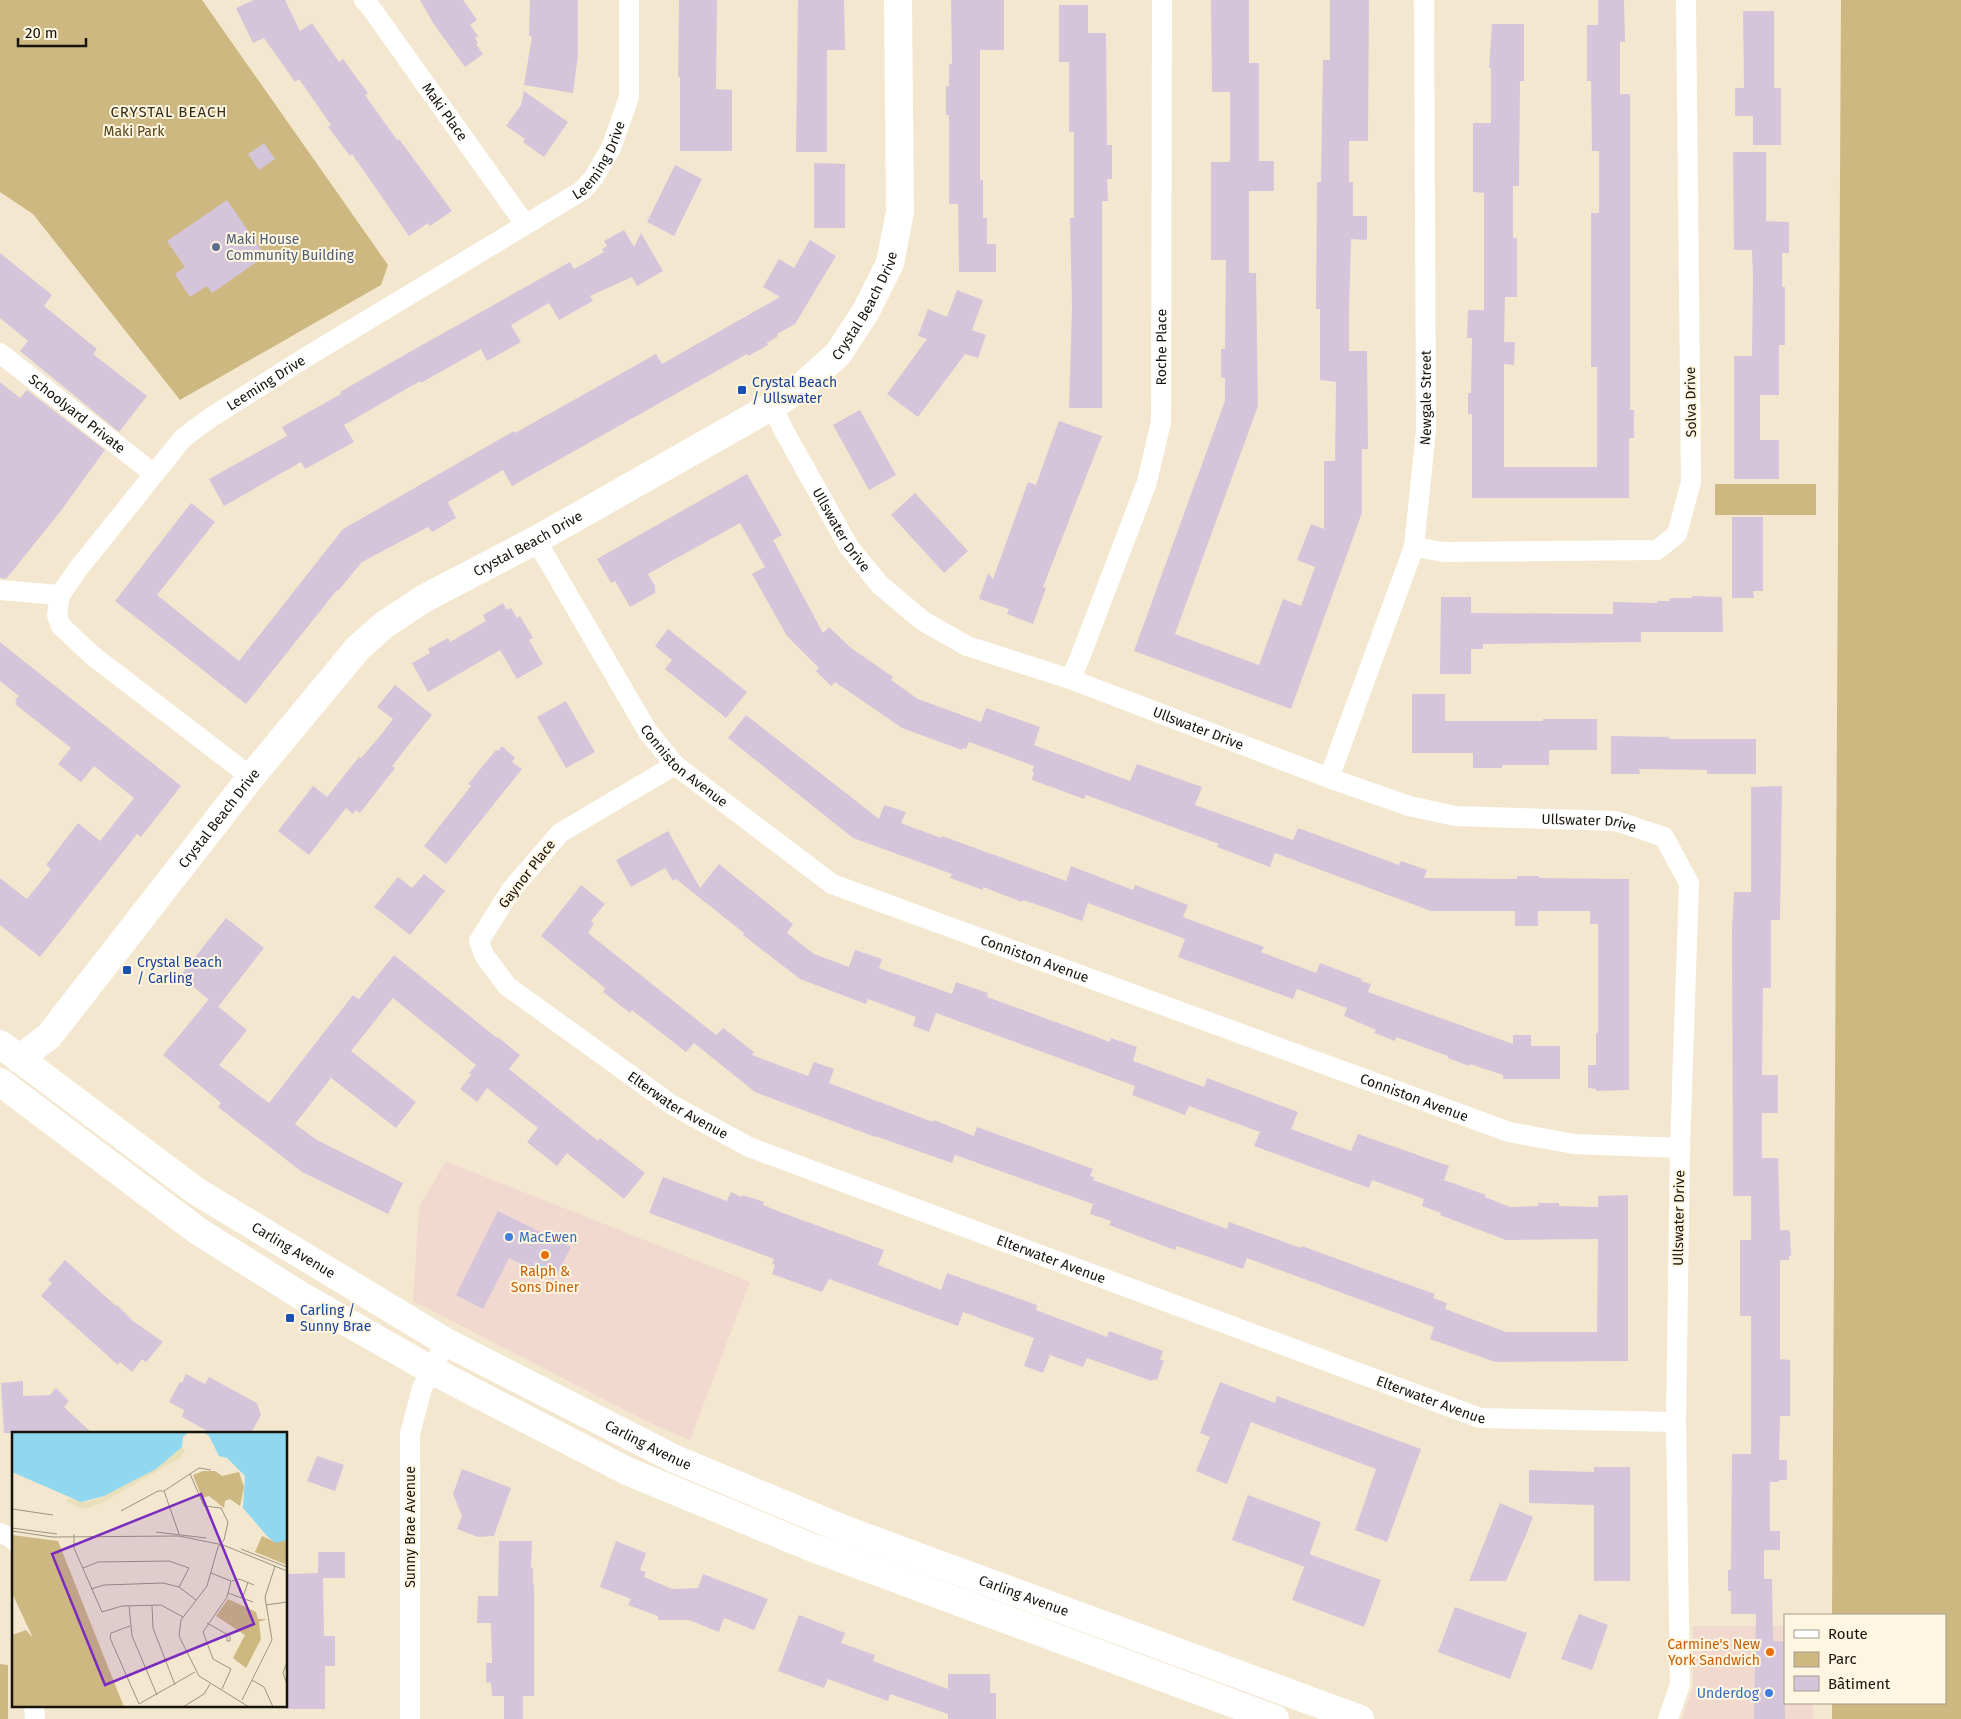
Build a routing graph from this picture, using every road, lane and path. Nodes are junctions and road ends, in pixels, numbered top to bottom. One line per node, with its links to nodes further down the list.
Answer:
1 (364, 0): 7 (street, Maki Place)
2 (629, 0): 7 (street, Leeming Drive)
3 (898, 0): 9 (main road, Crystal Beach Drive)
4 (1162, 0): 15 (street, Roche Place)
5 (1424, 0): 12 (street, Newgale Street)
6 (1686, 0): 12 (street, Solva Drive)
7 (525, 224): 10 (street, Leeming Drive)
8 (0, 354): 10 (street, Schoolyard Private)
9 (772, 406): 11 (main road, Crystal Beach Drive); 15 (street, Ullswater Drive)
10 (154, 474): 14 (street, Leeming Drive)
11 (536, 540): 16 (street, Conniston Avenue); 17 (main road, Crystal Beach Drive)
12 (1414, 547): 18 (street, Newgale Street)
13 (0, 590): 14 (street)
14 (60, 595): 17 (street)
15 (1070, 680): 18 (street, Ullswater Drive)
16 (675, 765): 19 (street, Gaynor Place); 22 (street, Conniston Avenue)
17 (251, 777): 20 (main road, Crystal Beach Drive)
18 (1329, 778): 22 (street, Ullswater Drive)
19 (484, 955): 25 (street, Elterwater Avenue)
20 (6, 1054): 23 (main road, Carling Avenue)
21 (0, 1082): 24 (main road, Carling Avenue)
22 (1680, 1148): 25 (street, Ullswater Drive)
23 (446, 1342): 24 (street, Sunny Brae Avenue); 32 (main road, Carling Avenue)
24 (431, 1370): 30 (street, Sunny Brae Avenue); 31 (main road, Carling Avenue)
25 (1676, 1422): 33 (street, Ullswater Drive)
26 (0, 1533): 27 (street)
27 (12, 1538)
28 (34, 1706): 29 (street)
29 (35, 1719)
30 (410, 1719)
31 (1275, 1719)
32 (1360, 1719)
33 (1668, 1719)

